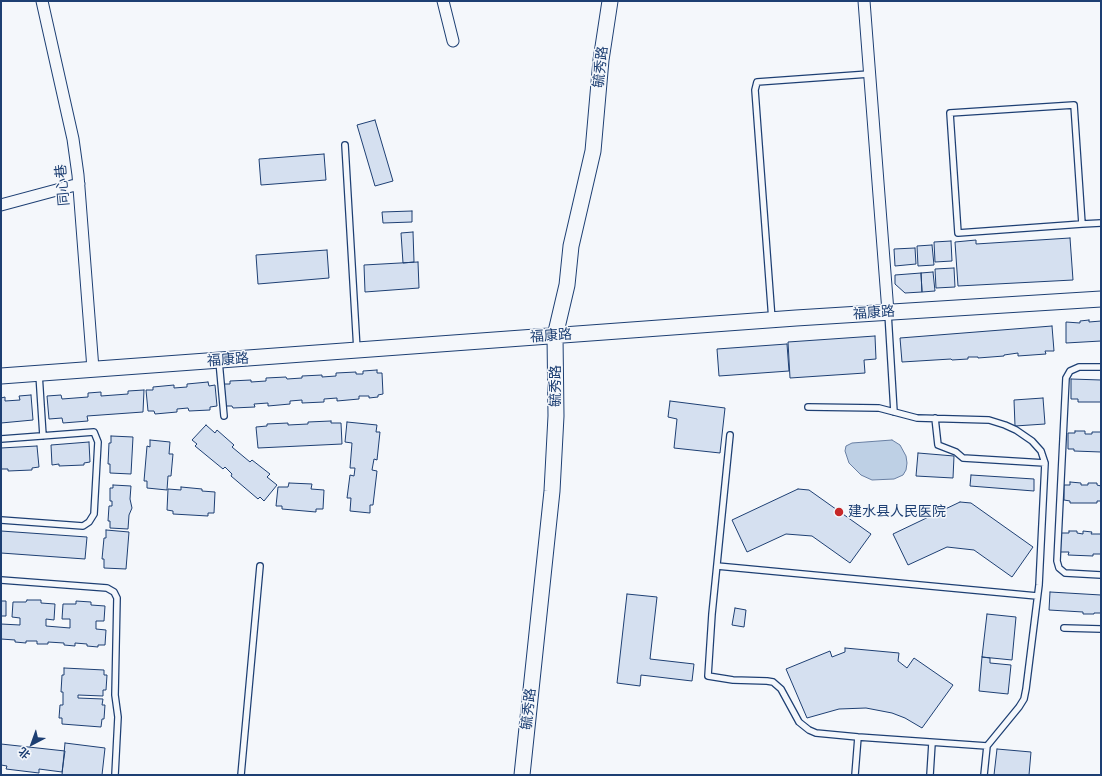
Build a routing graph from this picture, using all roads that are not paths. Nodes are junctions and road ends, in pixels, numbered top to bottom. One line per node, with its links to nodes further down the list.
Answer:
1 (42, 1): 8 (street, 同心巷)
2 (443, 1): 5 (street)
3 (610, 1): 15 (street, 毓秀路)
4 (864, 1): 6 (street)
5 (453, 42)
6 (869, 74): 13 (street); 14 (lane)
7 (346, 145): 16 (lane)
8 (79, 184): 9 (street); 19 (street, 同心巷)
9 (1, 205)
10 (1101, 223): 11 (lane)
11 (1082, 224): 11 (lane)
12 (1101, 299): 13 (street, 福康路)
13 (888, 312): 14 (street, 福康路); 23 (lane)
14 (772, 320): 15 (street, 福康路)
15 (555, 336): 16 (street, 福康路); 43 (street, 毓秀路)
16 (357, 350): 17 (street, 福康路)
17 (219, 360): 19 (street, 福康路); 24 (lane)
18 (1101, 368): 33 (lane)
19 (93, 369): 20 (street, 福康路)
20 (39, 373): 21 (street, 福康路); 27 (lane)
21 (1, 376)
22 (808, 406): 23 (lane)
23 (894, 412): 25 (lane)
24 (224, 416)
25 (935, 418): 29 (lane); 29 (lane)
26 (730, 435): 32 (lane)
27 (43, 436): 28 (lane); 30 (lane)
28 (1, 439)
29 (1045, 463): 35 (lane)
30 (1, 520)
31 (260, 566): 42 (lane)
32 (717, 566): 35 (lane); 38 (lane)
33 (1101, 576)
34 (1, 580): 41 (lane)
35 (1037, 596): 40 (lane)
36 (1064, 628): 37 (lane)
37 (1101, 629)
38 (858, 738): 39 (lane); 44 (lane)
39 (932, 743): 40 (lane); 45 (lane)
40 (987, 746): 46 (lane)
41 (115, 775)
42 (241, 775)
43 (522, 775)
44 (855, 775)
45 (930, 775)
46 (984, 775)

